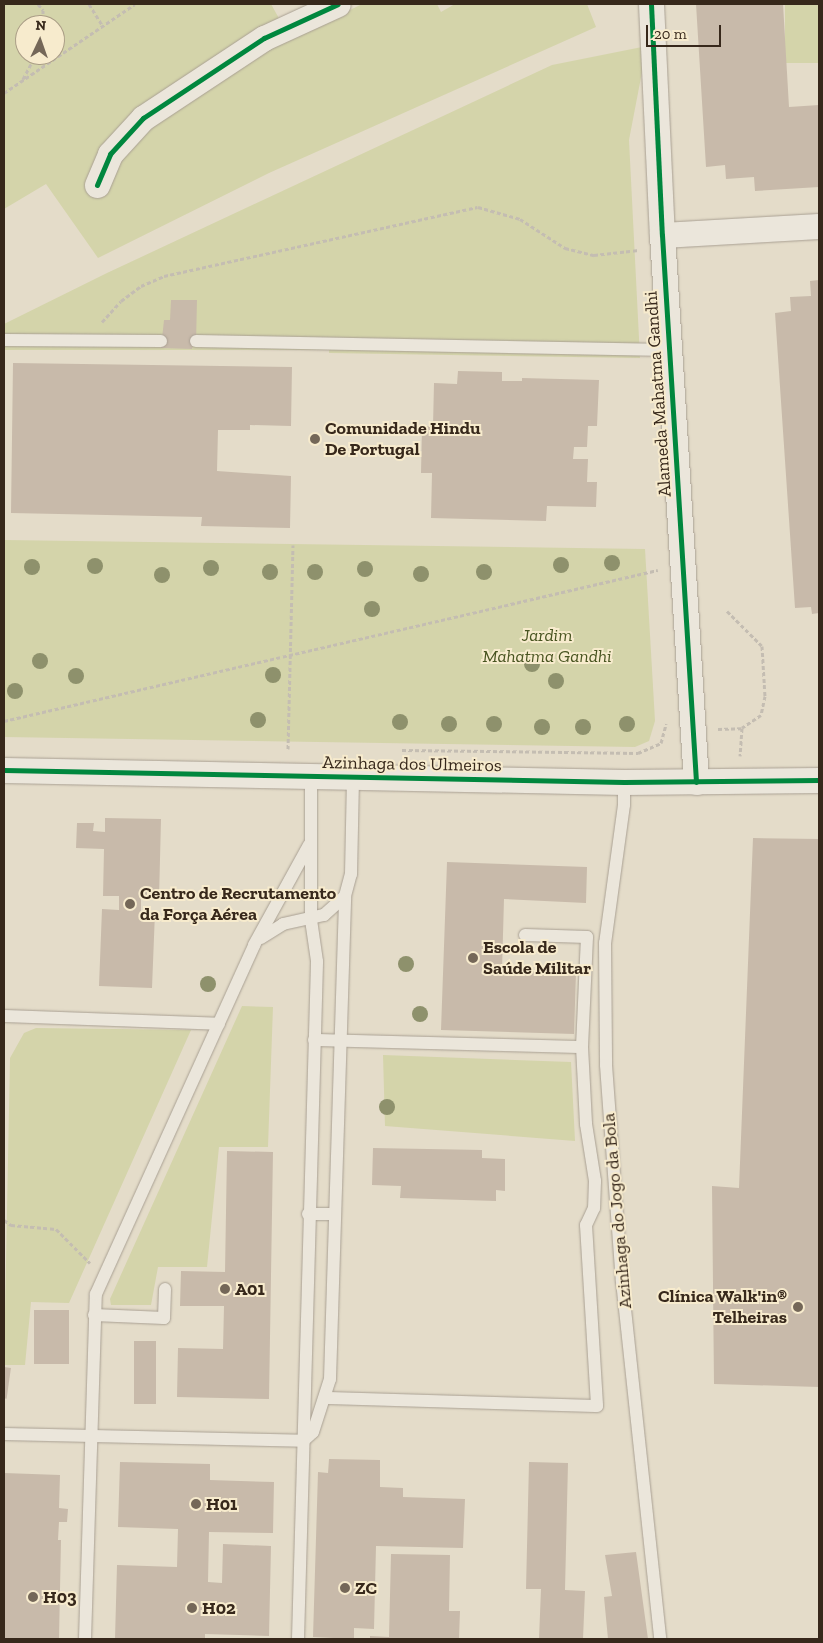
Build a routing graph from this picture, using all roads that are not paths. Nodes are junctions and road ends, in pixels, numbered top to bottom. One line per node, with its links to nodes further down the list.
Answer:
1 (338, 4): 3 (street)
2 (651, 4): 5 (street, Alameda Mahatma Gandhi)
3 (97, 185)
4 (819, 226): 5 (street)
5 (662, 242): 9 (street, Alameda Mahatma Gandhi)
6 (4, 340): 7 (lane)
7 (161, 341)
8 (196, 341): 9 (lane)
9 (668, 350): 15 (street, Alameda Mahatma Gandhi)
10 (4, 770): 11 (street, Azinhaga dos Ulmeiros)
11 (311, 776): 12 (street, Azinhaga dos Ulmeiros); 16 (lane)
12 (353, 777): 14 (street, Azinhaga dos Ulmeiros); 17 (lane)
13 (819, 780): 15 (street, Azinhaga dos Ulmeiros)
14 (624, 782): 15 (street, Azinhaga dos Ulmeiros); 36 (lane, Azinhaga do Jogo da Bola)
15 (696, 782)
16 (309, 844): 18 (lane); 20 (lane)
17 (345, 896): 18 (lane); 24 (lane)
18 (311, 920): 20 (lane); 23 (lane)
19 (525, 934): 25 (lane)
20 (254, 946): 22 (lane)
21 (4, 1016): 22 (lane)
22 (219, 1024): 29 (lane)
23 (314, 1040): 24 (lane); 26 (lane)
24 (340, 1041): 25 (lane); 27 (lane)
25 (582, 1047): 30 (lane)
26 (308, 1214): 27 (lane); 33 (lane)
27 (335, 1214): 30 (lane)
28 (165, 1289): 29 (lane)
29 (94, 1315): 32 (lane)
30 (326, 1398): 33 (lane)
31 (4, 1434): 32 (lane)
32 (90, 1436): 33 (lane); 34 (lane)
33 (303, 1441): 35 (lane)
34 (85, 1639)
35 (298, 1639)
36 (660, 1639)

